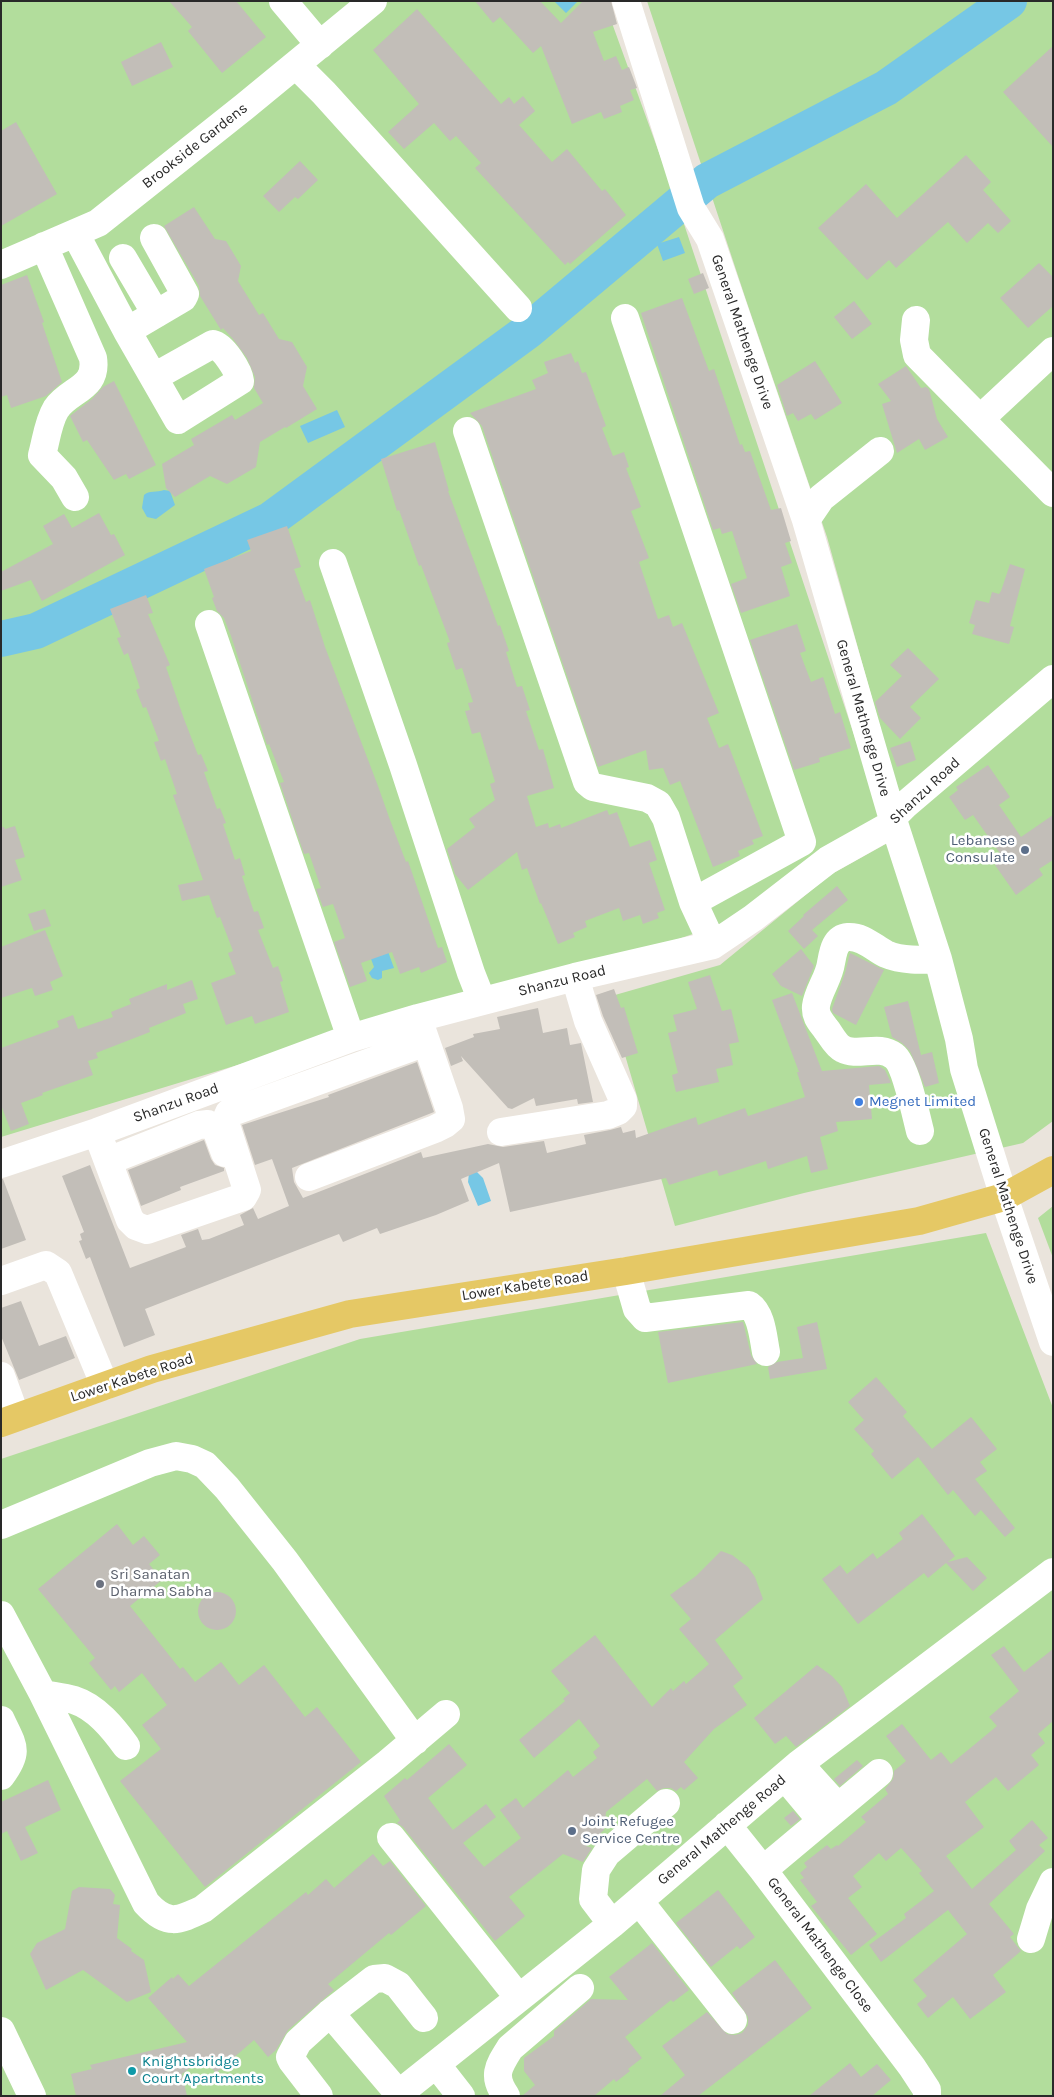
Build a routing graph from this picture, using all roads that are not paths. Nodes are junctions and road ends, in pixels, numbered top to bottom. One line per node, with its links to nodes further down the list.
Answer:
1 (283, 1): 4 (street)
2 (373, 1): 4 (street, Brookside Gardens)
3 (626, 1): 23 (street, General Mathenge Drive)
4 (320, 45): 5 (street, Brookside Gardens)
5 (296, 65): 6 (street, Brookside Gardens); 11 (street)
6 (75, 232): 8 (street, Brookside Gardens); 15 (street)
7 (154, 238): 12 (street)
8 (44, 246): 10 (street, Brookside Gardens); 22 (street)
9 (123, 258): 12 (street)
10 (1, 265)
11 (518, 308)
12 (156, 314): 15 (street)
13 (625, 318): 28 (street)
14 (916, 320): 18 (street)
15 (127, 331): 17 (street)
16 (1053, 351): 18 (street)
17 (154, 377)
18 (980, 419): 21 (street)
19 (467, 431): 30 (street)
20 (880, 452): 23 (street)
21 (1053, 493)
22 (75, 497)
23 (806, 520): 27 (street, General Mathenge Drive)
24 (333, 564): 34 (street)
25 (210, 624): 36 (street)
26 (1053, 679): 27 (street, Shanzu Road)
27 (894, 822): 29 (street, Shanzu Road); 32 (street, General Mathenge Drive)
28 (802, 842): 29 (street); 30 (street)
29 (817, 868): 31 (street, Shanzu Road)
30 (693, 902): 31 (street)
31 (714, 945): 33 (street, Shanzu Road)
32 (938, 959): 37 (street); 45 (street, General Mathenge Drive)
33 (575, 977): 34 (street, Shanzu Road); 39 (street)
34 (482, 1002): 35 (street, Shanzu Road)
35 (422, 1030): 36 (street, Shanzu Road); 43 (street); 44 (street)
36 (351, 1038): 38 (street, Shanzu Road)
37 (920, 1130)
38 (97, 1132): 40 (street, Shanzu Road); 41 (street)
39 (501, 1132)
40 (4, 1156)
41 (108, 1161): 44 (street); 44 (street)
42 (1053, 1170): 45 (main road, Lower Kabete Road)
43 (309, 1177)
44 (243, 1178)
45 (1004, 1197): 46 (main road, Lower Kabete Road); 48 (street, General Mathenge Drive)
46 (626, 1271): 49 (street); 51 (main road, Lower Kabete Road)
47 (1, 1280): 51 (street)
48 (1053, 1342)
49 (766, 1352)
50 (1, 1376): 52 (street)
51 (105, 1386): 52 (main road, Lower Kabete Road)
52 (9, 1420)
53 (1, 1525): 59 (street)
54 (1053, 1572): 61 (street, General Mathenge Road)
55 (1, 1616): 56 (street)
56 (43, 1694): 59 (street); 60 (street)
57 (446, 1714): 59 (street)
58 (1, 1720): 63 (street)
59 (415, 1741)
60 (126, 1746)
61 (792, 1770): 65 (street); 66 (street, General Mathenge Road)
62 (879, 1773): 65 (street)
63 (1, 1776)
64 (666, 1803): 71 (street)
65 (829, 1813): 68 (street)
66 (727, 1825): 68 (street, General Mathenge Close); 70 (street, General Mathenge Road)
67 (390, 1837): 74 (street)
68 (763, 1870): 87 (street, General Mathenge Close)
69 (1053, 1882): 72 (street)
70 (639, 1901): 71 (street, General Mathenge Road); 77 (street)
71 (612, 1924): 74 (street, General Mathenge Road)
72 (1031, 1939)
73 (580, 1988): 80 (street)
74 (519, 1998): 78 (street, General Mathenge Road)
75 (330, 2013): 76 (street); 82 (street); 84 (street)
76 (424, 2018)
77 (733, 2020)
78 (489, 2022): 80 (street); 81 (street, General Mathenge Road)
79 (1, 2032): 83 (street)
80 (510, 2048): 86 (street)
81 (436, 2064): 82 (street, General Mathenge Road); 85 (street)
82 (408, 2092)
83 (32, 2096)
84 (319, 2096)
85 (461, 2096)
86 (506, 2096)
87 (927, 2096)

